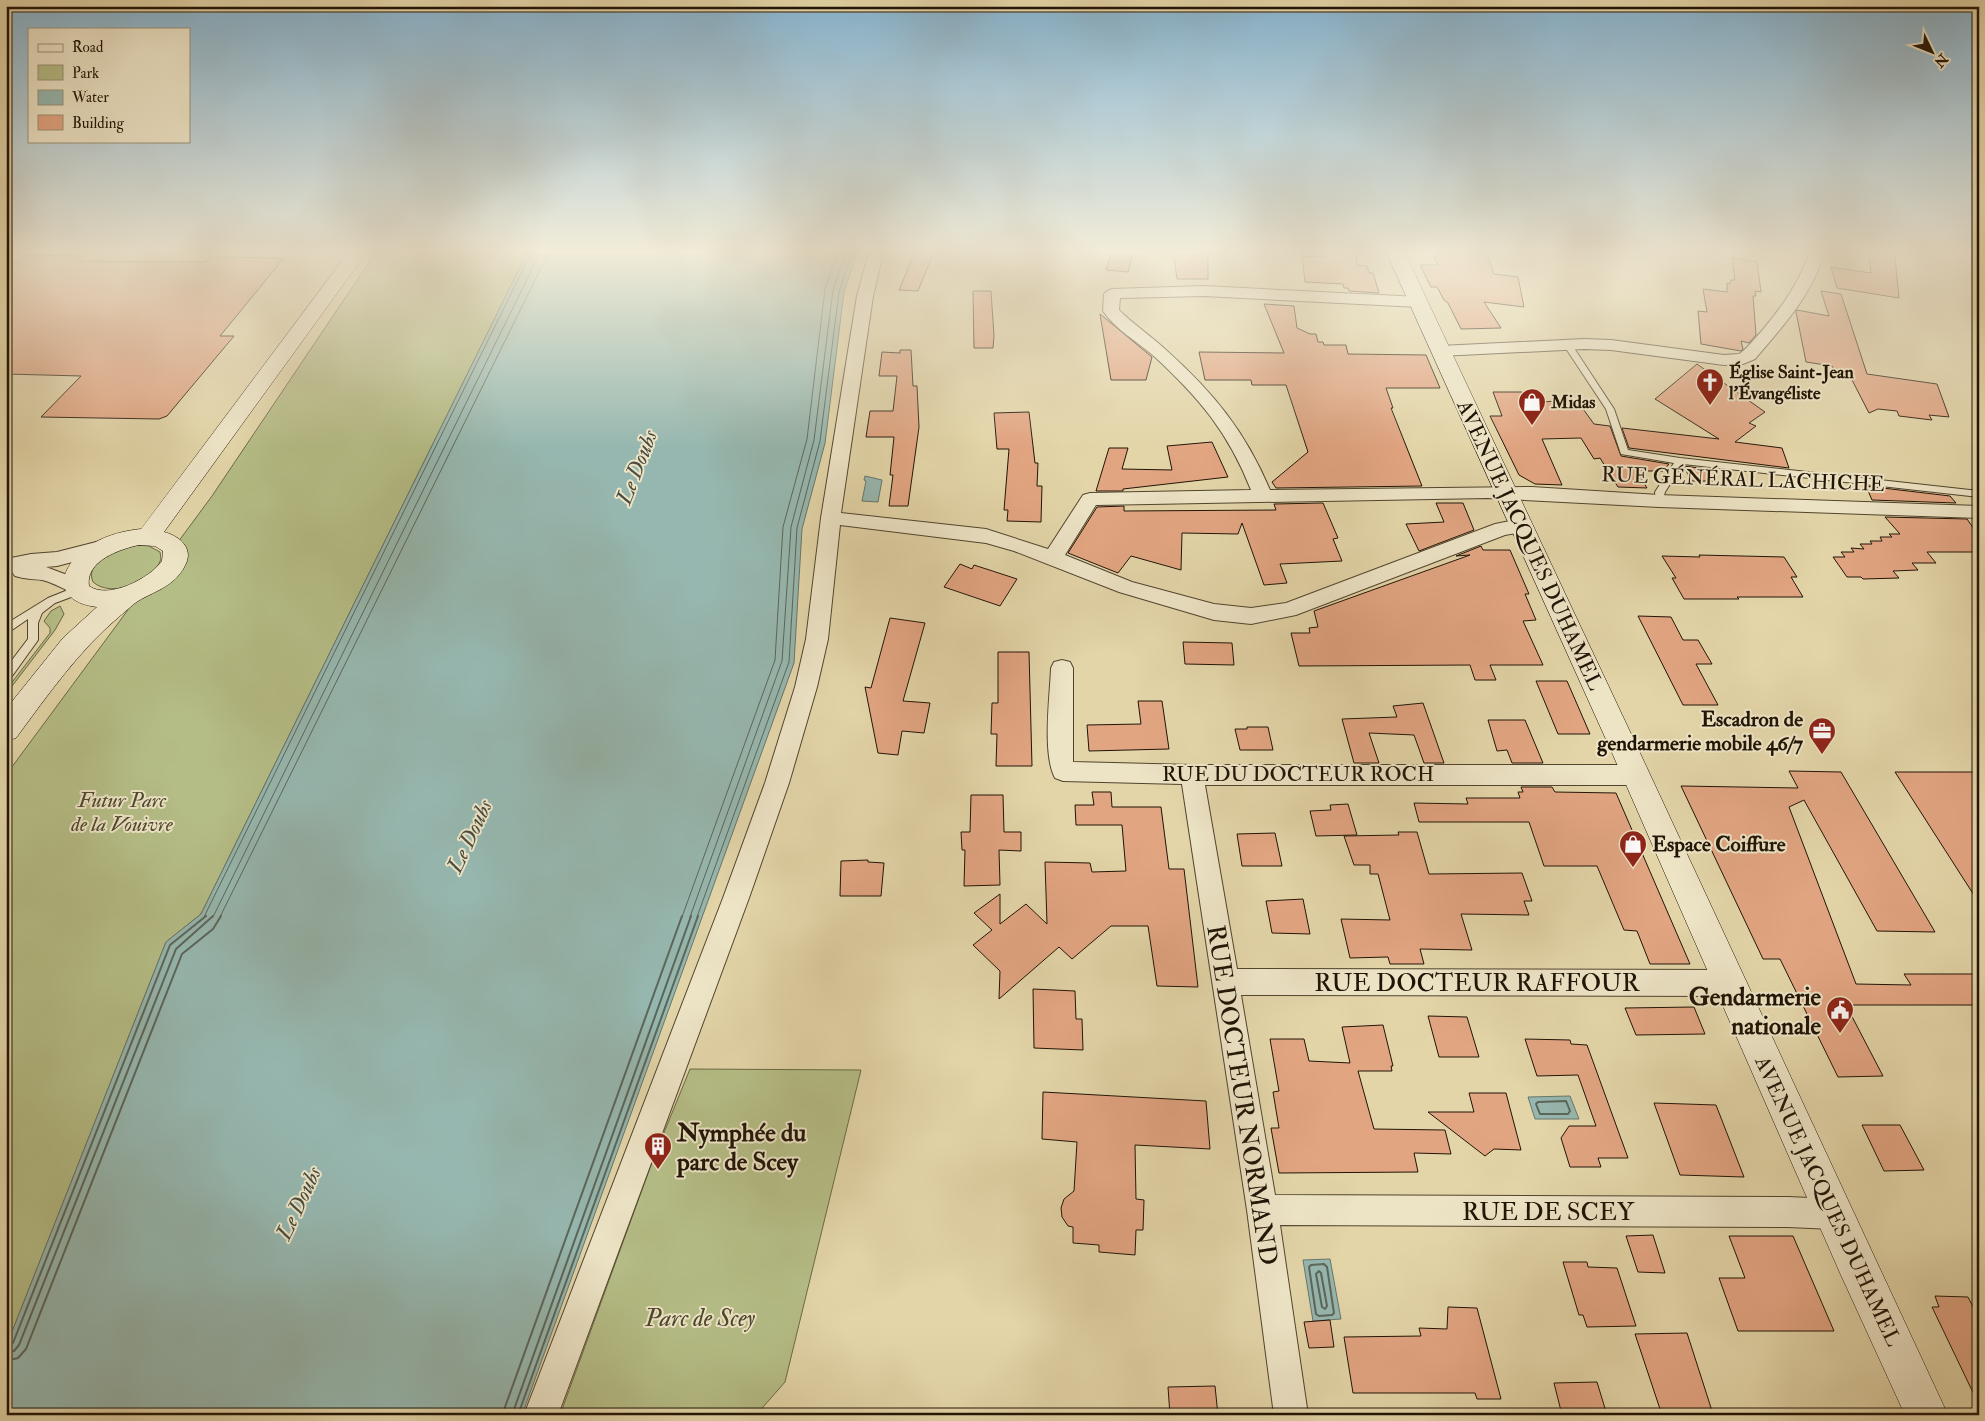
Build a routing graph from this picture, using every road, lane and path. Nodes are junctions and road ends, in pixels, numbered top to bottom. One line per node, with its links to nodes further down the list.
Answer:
1 (311, 315): 16 (main road)
2 (861, 315): 14 (street)
3 (1115, 315): 11 (street)
4 (1425, 315): 7 (main road, AVENUE JACQUES DUHAMEL)
5 (1781, 315): 6 (street)
6 (1567, 344): 7 (street); 8 (lane)
7 (1440, 351): 9 (main road, AVENUE JACQUES DUHAMEL)
8 (1680, 461): 10 (lane); 12 (lane)
9 (1506, 493): 11 (street, RUE GÉNÉRAL LACHICHE); 12 (street, RUE GÉNÉRAL LACHICHE); 15 (main road, AVENUE JACQUES DUHAMEL)
10 (1979, 494)
11 (1263, 495): 18 (street, RUE GÉNÉRAL LACHICHE)
12 (1659, 501): 13 (street, RUE GÉNÉRAL LACHICHE)
13 (1979, 512)
14 (831, 518): 18 (street); 34 (street)
15 (1520, 526): 18 (street); 29 (main road, AVENUE JACQUES DUHAMEL)
16 (148, 536): 17 (main road); 21 (main road)
17 (110, 545): 19 (street); 20 (main road)
18 (1053, 558)
19 (8, 566): 20 (street)
20 (78, 589): 21 (main road); 22 (lane); 24 (main road)
21 (133, 593): 24 (main road)
22 (40, 610): 23 (lane); 26 (lane)
23 (6, 630)
24 (72, 645): 27 (main road)
25 (1062, 668): 28 (street, RUE DU DOCTEUR ROCH)
26 (6, 676)
27 (6, 730)
28 (1192, 775): 29 (street, RUE DU DOCTEUR ROCH); 30 (street, RUE DOCTEUR NORMAND)
29 (1635, 775): 31 (main road, AVENUE JACQUES DUHAMEL)
30 (1226, 982): 31 (street, RUE DOCTEUR RAFFOUR); 32 (street, RUE DOCTEUR NORMAND)
31 (1728, 983): 33 (main road, AVENUE JACQUES DUHAMEL)
32 (1262, 1210): 33 (street, RUE DE SCEY); 35 (street, RUE DOCTEUR NORMAND)
33 (1833, 1214): 36 (main road, AVENUE JACQUES DUHAMEL)
34 (541, 1415)
35 (1291, 1415)
36 (1927, 1415)

